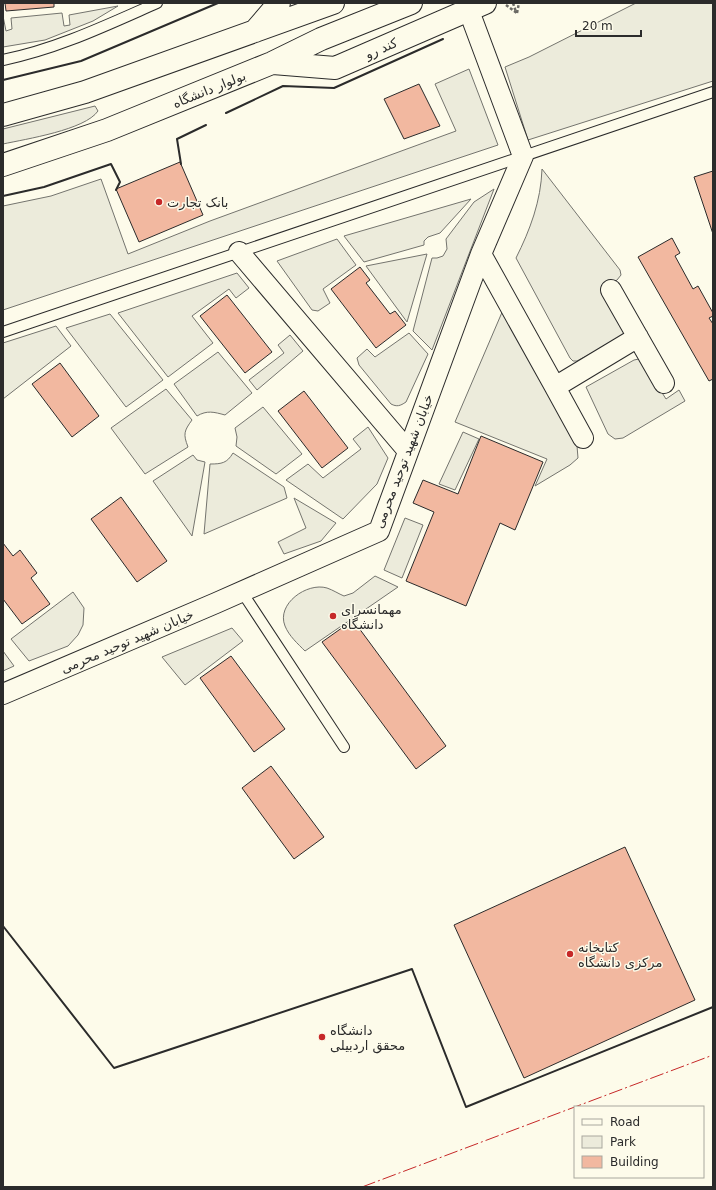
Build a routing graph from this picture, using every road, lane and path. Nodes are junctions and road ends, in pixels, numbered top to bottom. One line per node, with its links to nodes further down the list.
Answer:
1 (157, 3): 11 (lane)
2 (279, 3): 10 (main road)
3 (333, 3): 10 (main road)
4 (411, 3): 12 (main road, بولوار دانشگاه)
5 (504, 3): 9 (path)
6 (513, 3): 9 (path)
7 (518, 3): 9 (path)
8 (477, 7): 12 (main road, کند رو); 15 (street)
9 (517, 13)
10 (254, 32): 14 (main road)
11 (3, 60)
12 (272, 63): 16 (main road, بولوار دانشگاه)
13 (713, 92): 15 (lane)
14 (3, 115)
15 (523, 156): 17 (lane); 18 (street, خیابان شهید توحید محرمی)
16 (3, 165)
17 (239, 252): 20 (lane); 25 (street)
18 (481, 254): 23 (street); 25 (street, خیابان شهید توحید محرمی)
19 (611, 290): 21 (street)
20 (3, 332)
21 (638, 337): 22 (street); 23 (street)
22 (664, 383)
23 (555, 387): 24 (street)
24 (583, 438)
25 (408, 451): 26 (street, خیابان شهید توحید محرمی)
26 (242, 592): 27 (street, خیابان شهید توحید محرمی); 28 (lane)
27 (3, 694)
28 (344, 747)

